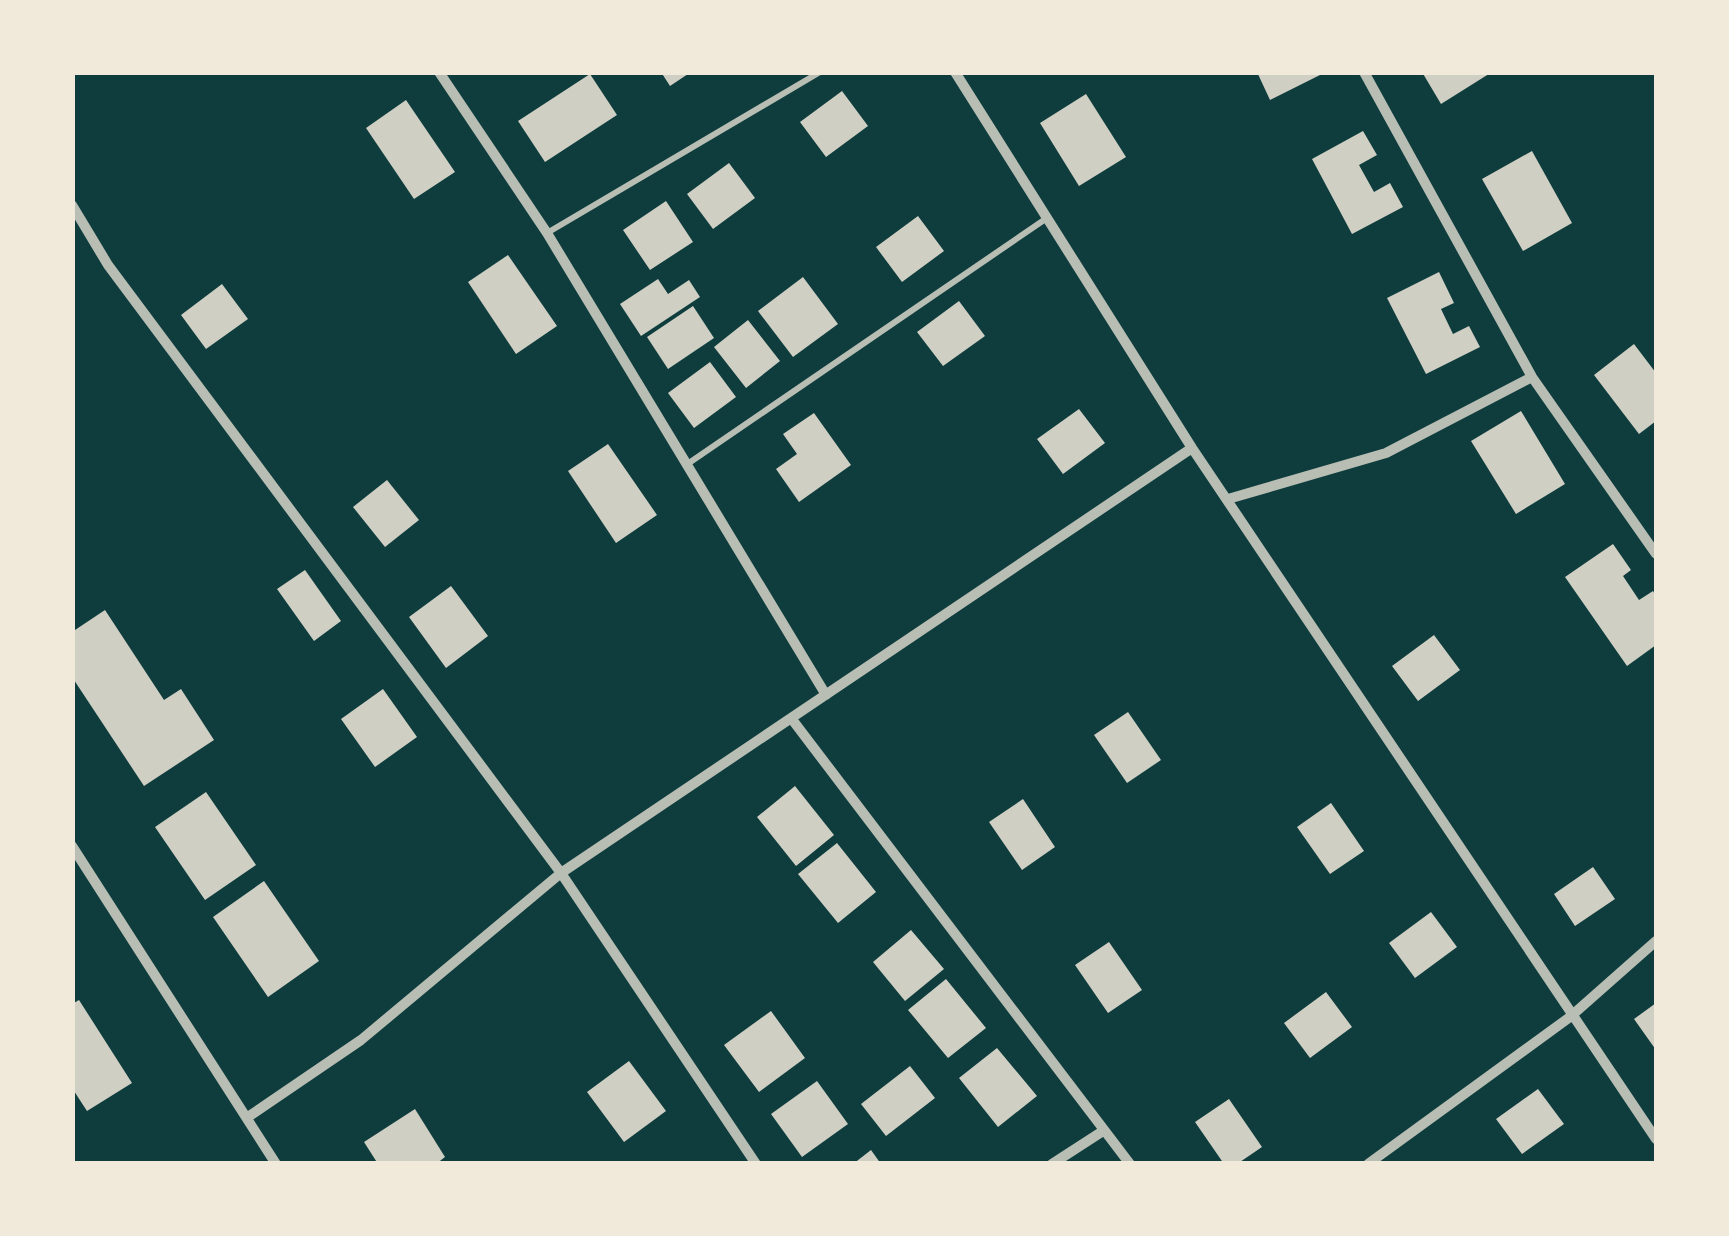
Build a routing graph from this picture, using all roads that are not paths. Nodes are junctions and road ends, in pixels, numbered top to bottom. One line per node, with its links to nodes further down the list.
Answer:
1 (440, 72): 7 (street)
2 (820, 72): 7 (lane)
3 (954, 72): 6 (street)
4 (1364, 72): 8 (street)
5 (72, 205): 16 (street)
6 (1047, 218): 9 (street); 10 (lane)
7 (547, 233): 10 (street)
8 (1532, 377): 11 (street); 12 (street)
9 (1192, 448): 11 (street); 13 (street)
10 (685, 466): 13 (street)
11 (1228, 499): 18 (street)
12 (1656, 554)
13 (826, 695): 14 (street)
14 (791, 718): 16 (street); 20 (street)
15 (72, 846): 19 (street)
16 (561, 874): 19 (street); 23 (street)
17 (1656, 941): 18 (street)
18 (1570, 1017): 21 (street); 26 (street)
19 (248, 1117): 22 (street)
20 (1104, 1131): 24 (street); 25 (street)
21 (1656, 1139)
22 (276, 1164)
23 (756, 1164)
24 (1052, 1164)
25 (1130, 1164)
26 (1368, 1164)

